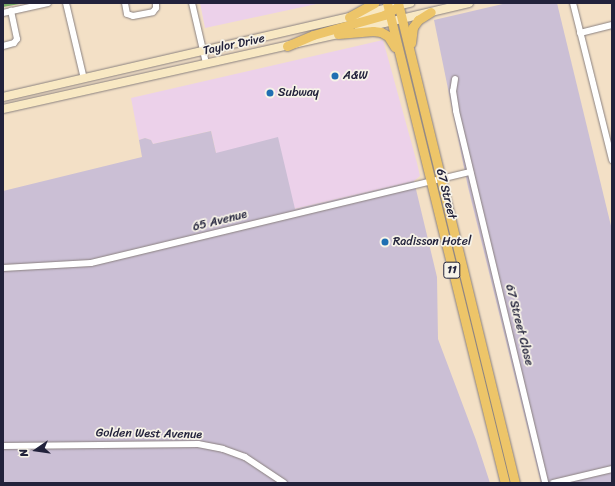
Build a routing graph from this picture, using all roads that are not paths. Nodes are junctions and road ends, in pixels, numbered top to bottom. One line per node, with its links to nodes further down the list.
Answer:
1 (48, 3): 12 (street)
2 (66, 3): 27 (street)
3 (125, 3): 4 (street)
4 (156, 3)
5 (192, 3): 23 (street)
6 (374, 3): 15 (main road)
7 (410, 3): 10 (main road)
8 (469, 3): 13 (main road, Taylor Drive)
9 (573, 3): 19 (street)
10 (398, 4): 11 (main road); 16 (main road, 67 Street / 11)
11 (388, 8): 15 (main road, Taylor Drive); 17 (main road, 67 Street / 11); 22 (main road)
12 (11, 12): 14 (street); 21 (street)
13 (430, 12): 16 (main road, Taylor Drive); 26 (main road)
14 (3, 13)
15 (349, 17): 23 (main road, Taylor Drive)
16 (402, 19): 17 (main road, Taylor Drive); 26 (main road, 67 Street / 11)
17 (392, 22): 20 (main road, Taylor Drive); 24 (main road, 67 Street / 11)
18 (612, 25): 19 (street)
19 (580, 32): 31 (street)
20 (338, 34): 22 (main road, Taylor Drive); 24 (main road)
21 (3, 46)
22 (287, 46): 25 (main road, Taylor Drive)
23 (203, 51): 25 (street); 27 (main road, Taylor Drive)
24 (400, 56): 34 (main road, 67 Street / 11)
25 (206, 64): 30 (main road, Taylor Drive)
26 (413, 66): 33 (main road, 67 Street / 11)
27 (84, 79): 29 (main road, Taylor Drive)
28 (455, 79): 32 (street, 67 Street Close)
29 (3, 97)
30 (3, 109)
31 (612, 160)
32 (470, 172): 33 (street); 41 (street, 67 Street Close)
33 (441, 179): 34 (street, 65 Avenue); 40 (main road, 67 Street / 11)
34 (430, 182): 35 (street, 65 Avenue); 39 (main road, 67 Street / 11)
35 (3, 268)
36 (3, 446): 38 (street, Golden West Avenue)
37 (612, 469): 42 (street)
38 (284, 483)
39 (505, 483)
40 (515, 483)
41 (546, 483)
42 (553, 483)

